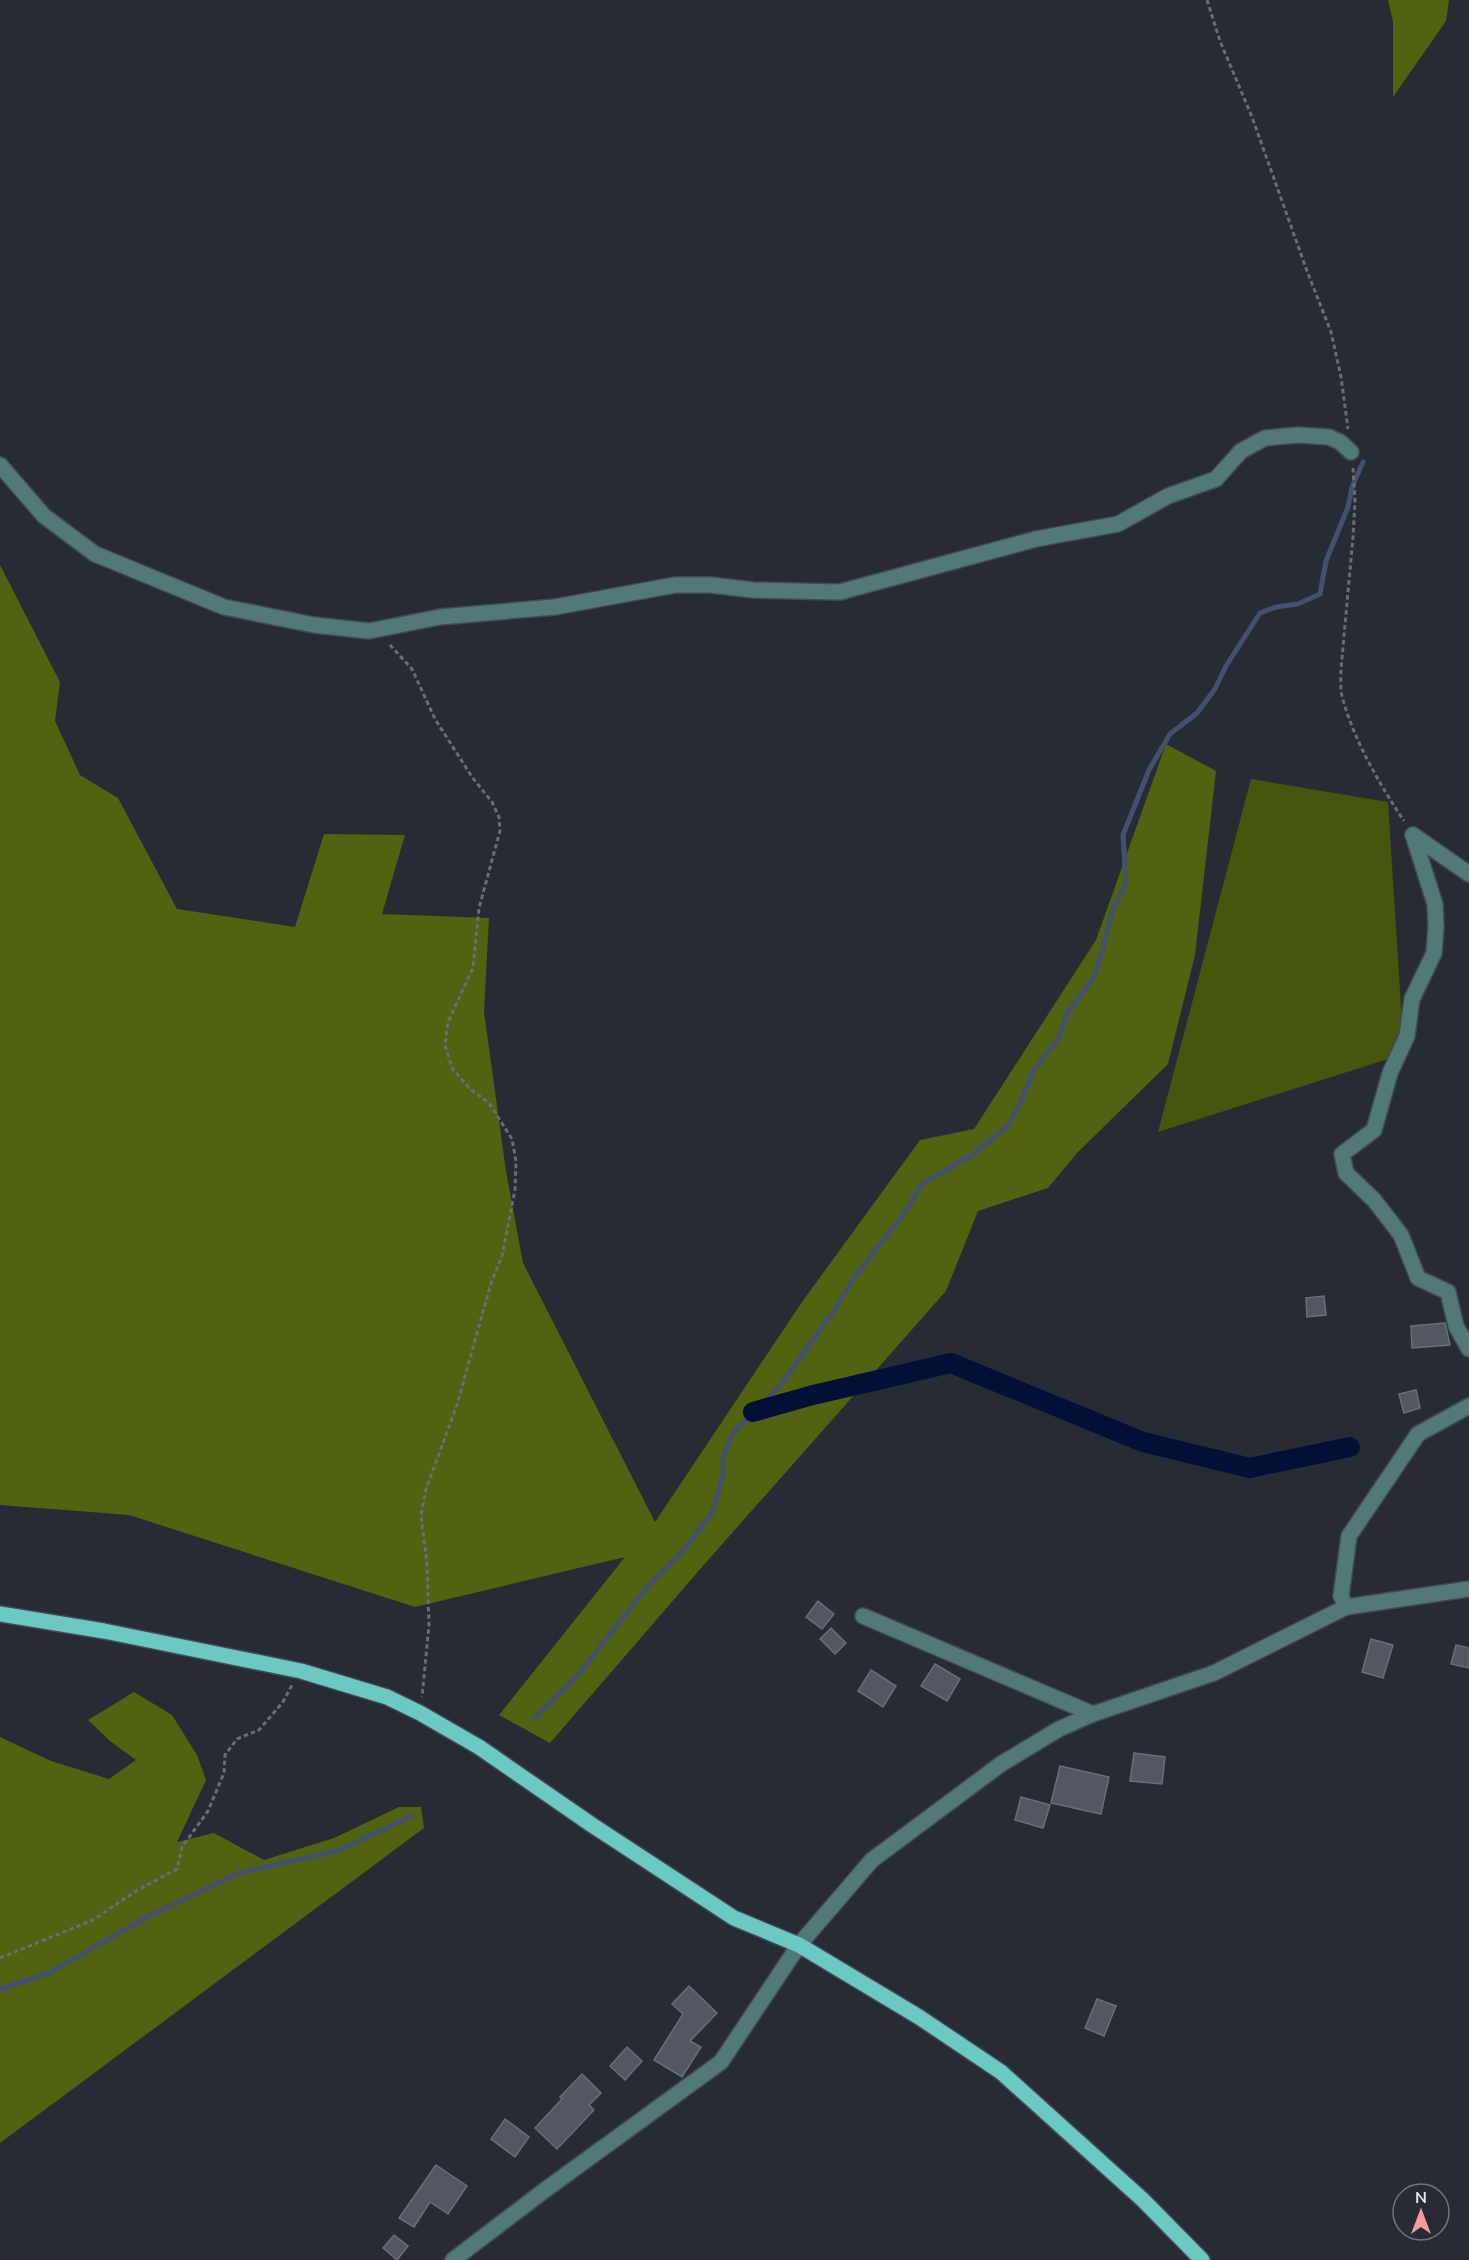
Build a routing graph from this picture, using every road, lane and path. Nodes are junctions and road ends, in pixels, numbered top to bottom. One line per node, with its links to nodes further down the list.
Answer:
1 (1352, 452): 3 (street)
2 (0, 465): 3 (street)
3 (369, 631): 12 (path)
4 (1469, 874): 5 (street)
5 (1469, 1350)
6 (1469, 1406): 8 (street)
7 (1469, 1589): 8 (street)
8 (1346, 1607): 13 (street)
9 (0, 1614): 11 (main road)
10 (863, 1616): 13 (street)
11 (300, 1671): 12 (main road); 15 (path)
12 (420, 1713): 14 (main road)
13 (1093, 1714): 14 (street)
14 (799, 1945): 16 (street); 17 (main road)
15 (0, 1958)
16 (453, 2260)
17 (1202, 2260)

